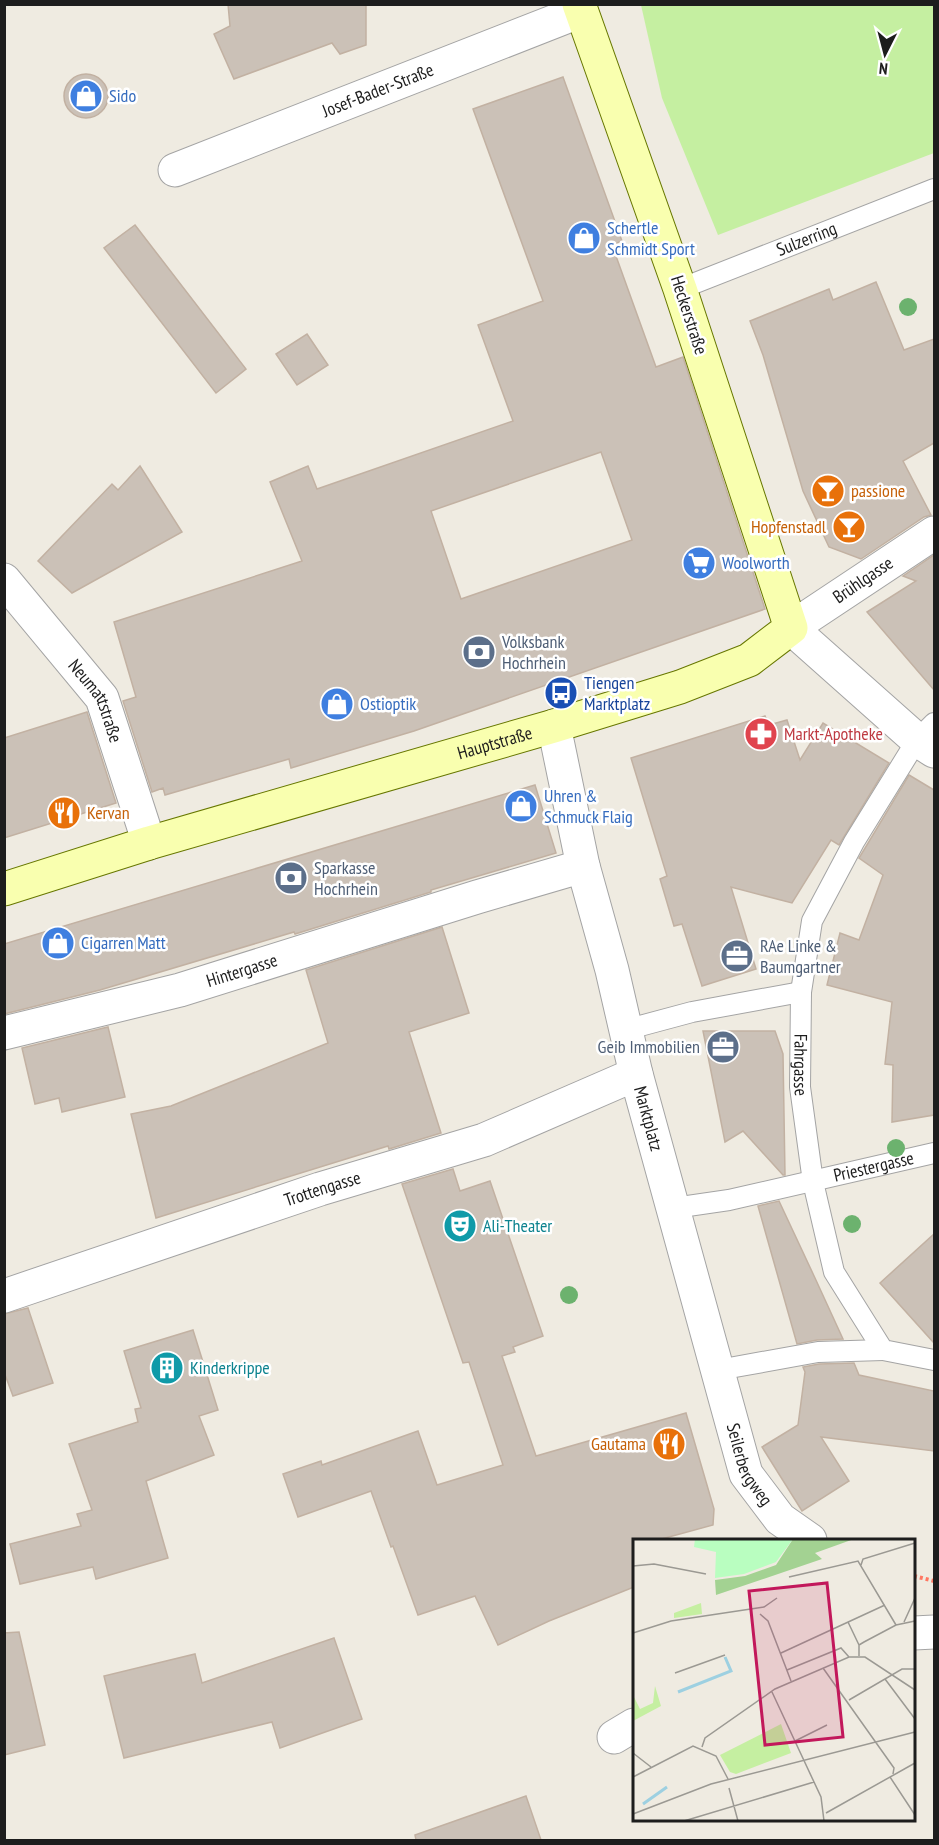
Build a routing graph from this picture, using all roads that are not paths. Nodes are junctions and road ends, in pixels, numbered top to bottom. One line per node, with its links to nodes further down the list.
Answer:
1 (580, 8): 2 (street, Josef-Bader-Straße); 4 (street, Heckerstraße)
2 (175, 170)
3 (934, 189): 4 (lane, Sulzerring)
4 (680, 289): 7 (street, Heckerstraße)
5 (934, 533): 7 (street, Brühlgasse)
6 (4, 580): 10 (street, Neumattstraße)
7 (791, 628): 8 (street, Hauptstraße); 9 (street)
8 (554, 726): 10 (street, Hauptstraße); 11 (street, Marktplatz)
9 (929, 738): 13 (lane, Fahrgasse)
10 (149, 843): 12 (street, Hauptstraße)
11 (583, 866): 14 (street, Marktplatz); 15 (street, Hintergasse)
12 (4, 889)
13 (801, 993): 14 (lane); 18 (lane, Fahrgasse)
14 (625, 1030): 16 (street, Marktplatz)
15 (4, 1033)
16 (636, 1074): 19 (street, Marktplatz); 20 (street, Trottengasse)
17 (934, 1153): 18 (lane, Priestergasse)
18 (813, 1182): 19 (lane, Priestergasse); 21 (lane, Fahrgasse)
19 (674, 1208): 23 (street, Marktplatz)
20 (4, 1296)
21 (883, 1350): 22 (lane); 23 (lane)
22 (934, 1360)
23 (718, 1370): 24 (street, Seilerbergweg)
24 (809, 1539)
25 (934, 1632): 26 (street)
26 (915, 1633)

